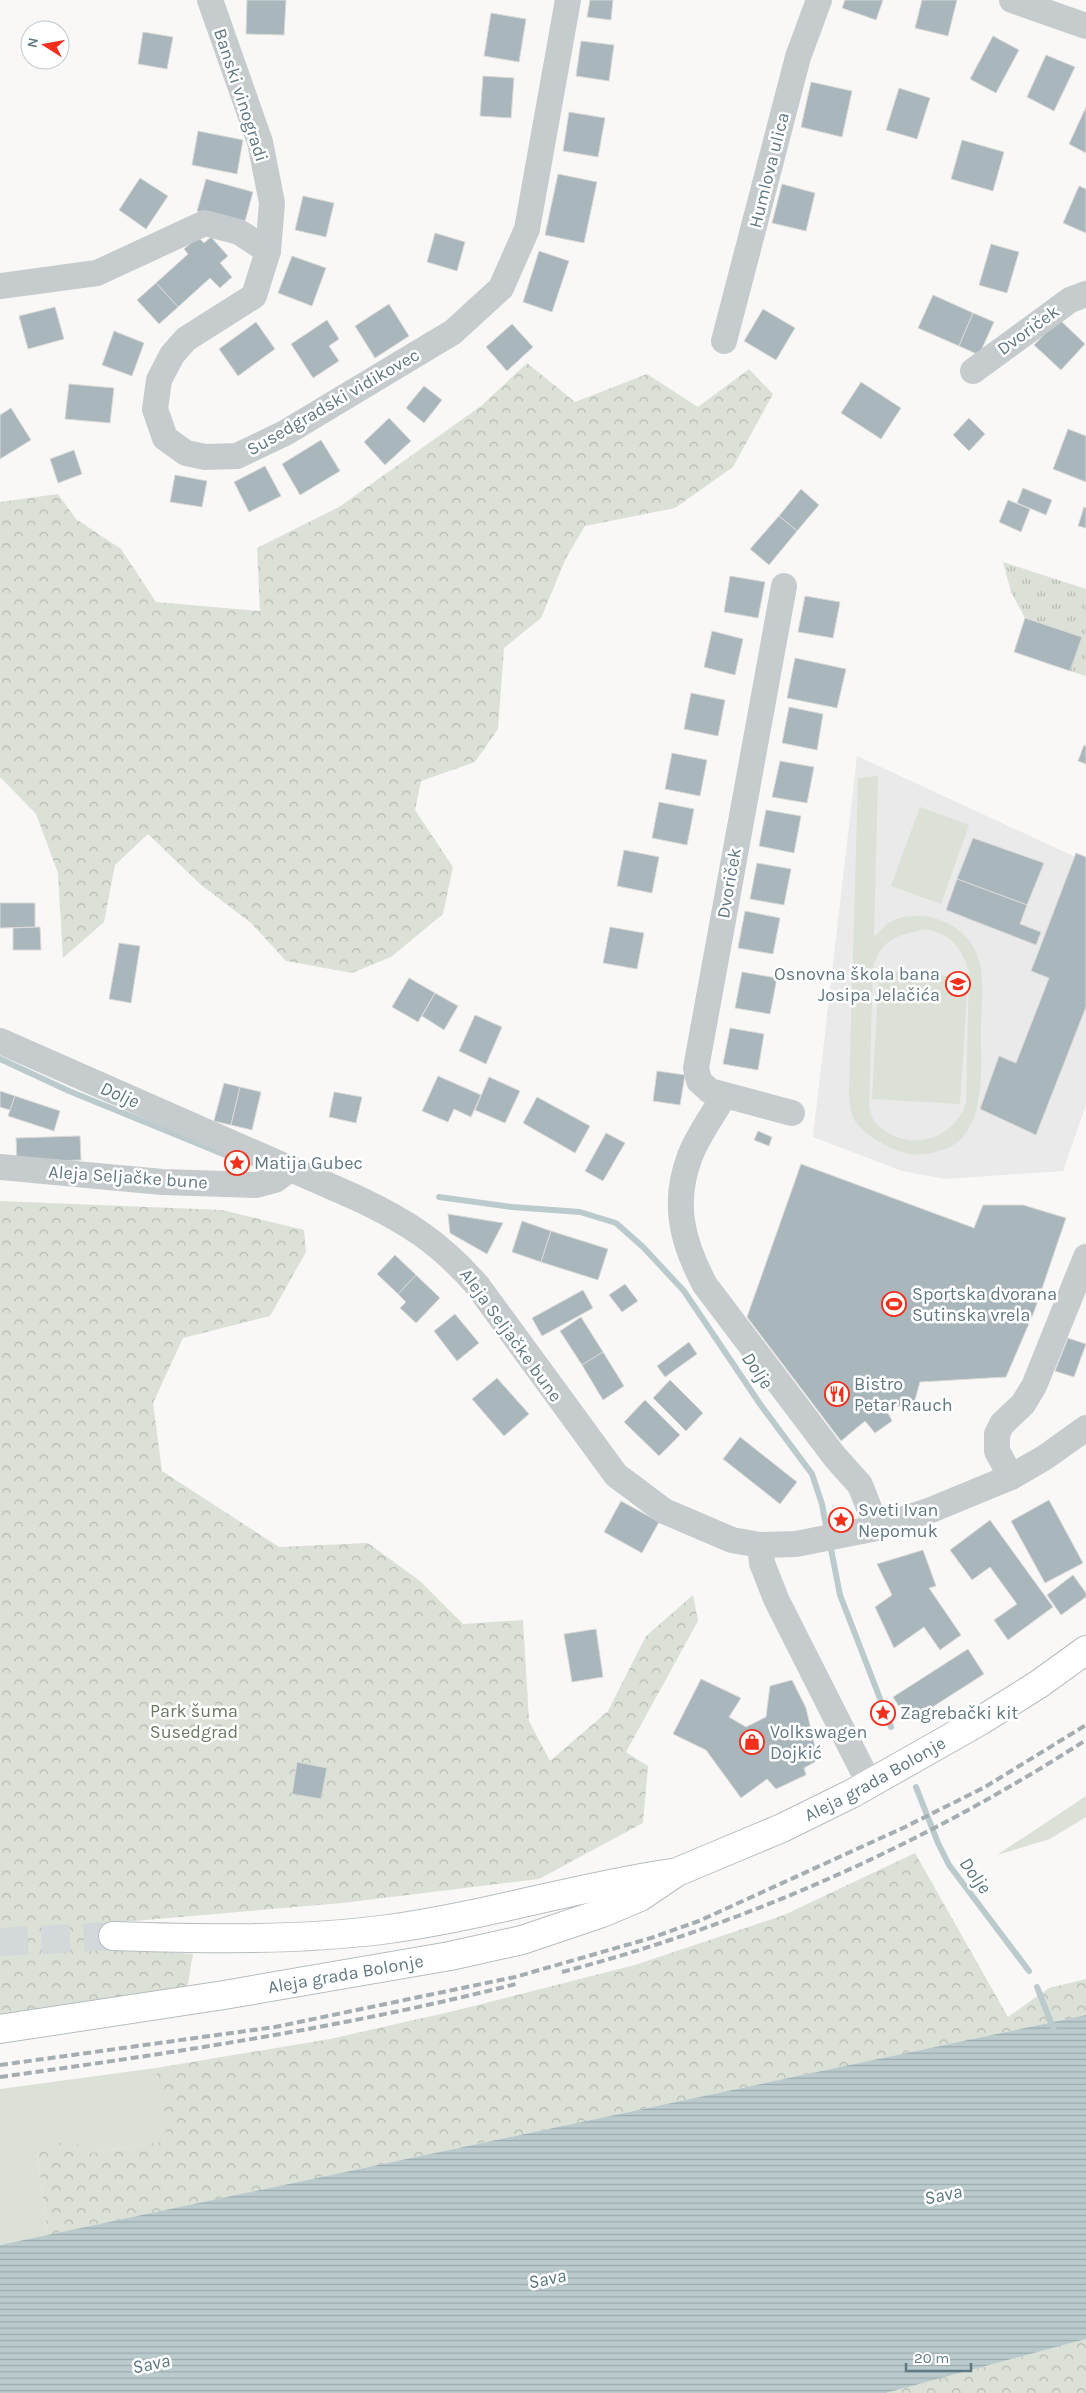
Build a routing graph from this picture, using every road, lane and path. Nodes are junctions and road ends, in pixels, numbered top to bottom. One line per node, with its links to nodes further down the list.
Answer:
1 (210, 0): 6 (street, Banski vinogradi)
2 (568, 0): 6 (street, Susedgradski vidikovec)
3 (819, 0): 9 (street, Humlova ulica)
4 (1012, 0): 5 (street)
5 (1086, 26)
6 (268, 251): 7 (street)
7 (0, 286)
8 (1086, 294): 10 (street, Dvoriček)
9 (724, 341)
10 (973, 371)
11 (784, 586): 13 (street, Dvoriček)
12 (0, 1041): 16 (street)
13 (724, 1096): 14 (street, Dvoriček); 20 (street)
14 (792, 1113)
15 (0, 1167): 16 (street, Aleja Seljačke bune)
16 (291, 1168): 21 (street, Aleja Seljačke bune)
17 (1086, 1257): 19 (street)
18 (1086, 1428): 19 (street, Aleja Seljačke bune)
19 (1011, 1477): 20 (street, Aleja Seljačke bune)
20 (877, 1528): 21 (street, Aleja Seljačke bune)
21 (760, 1545): 23 (street)
22 (1086, 1650): 23 (main road, Aleja grada Bolonje)
23 (869, 1783): 24 (main road, Aleja grada Bolonje)
24 (677, 1872): 25 (main road, Aleja grada Bolonje); 26 (main road, Aleja grada Bolonje)
25 (112, 1936)
26 (0, 2029)

